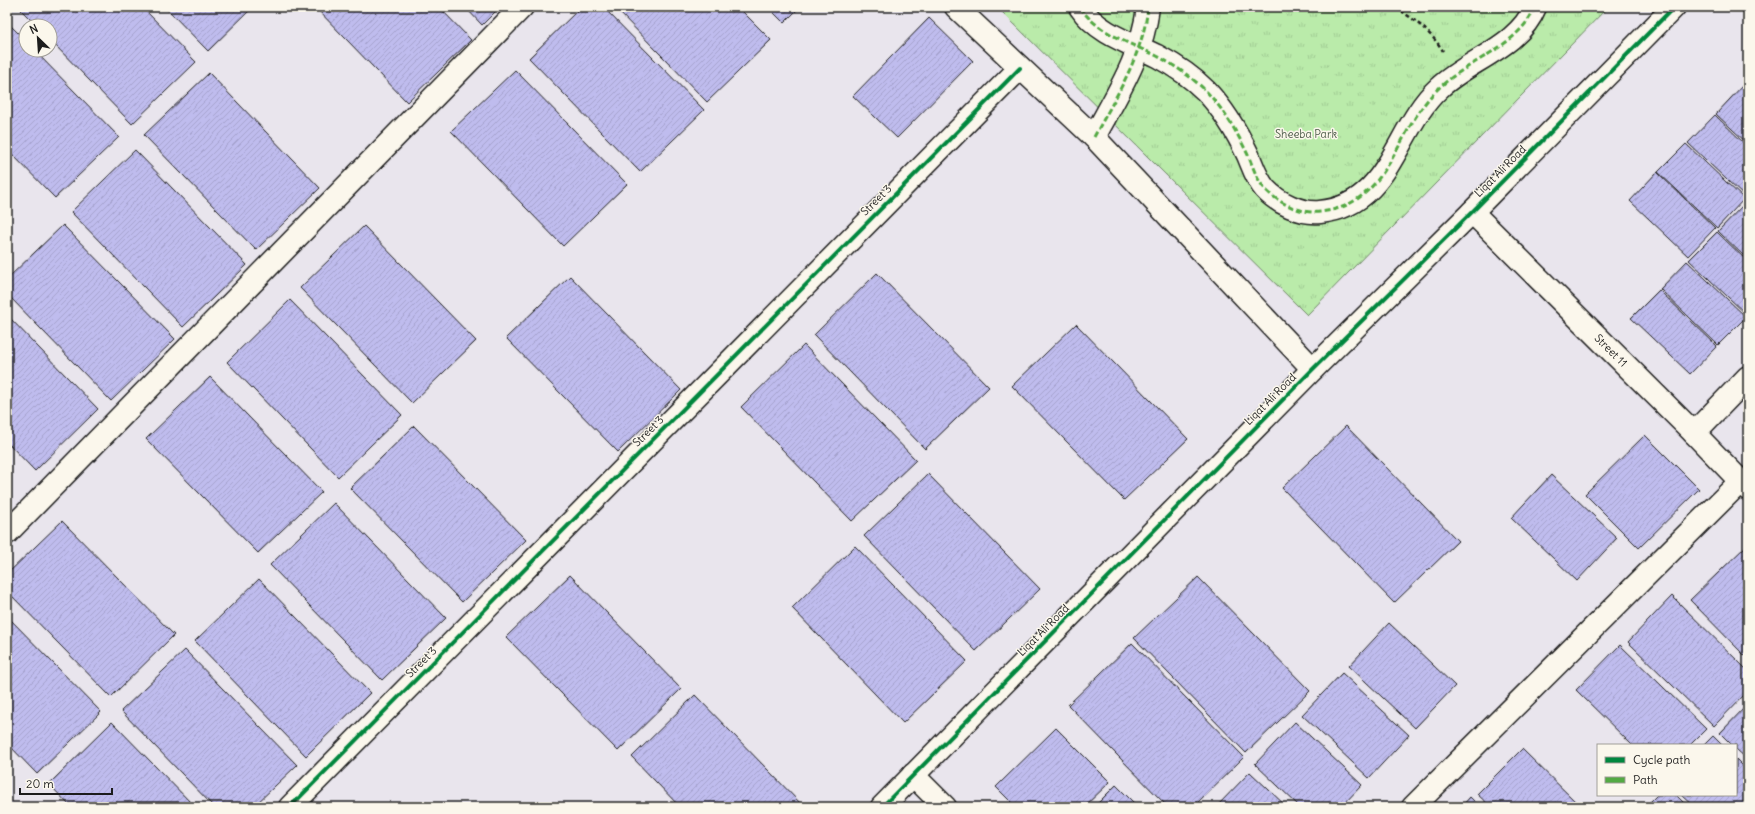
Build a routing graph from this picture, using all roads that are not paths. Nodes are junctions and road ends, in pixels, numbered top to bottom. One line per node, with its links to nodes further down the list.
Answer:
1 (522, 7): 15 (street)
2 (956, 7): 8 (street)
3 (1080, 7): 7 (street)
4 (1148, 7): 7 (street)
5 (1535, 7): 7 (street)
6 (1674, 7): 10 (street, Liqat Ali Road)
7 (1140, 49): 9 (street)
8 (1020, 68): 9 (street); 17 (street, Street 3)
9 (1094, 137): 11 (street)
10 (1472, 212): 11 (street, Liqat Ali Road); 13 (street, Street 11)
11 (1313, 369): 16 (street, Liqat Ali Road)
12 (1748, 377): 13 (street)
13 (1694, 433): 14 (street, Street 11)
14 (1744, 486): 20 (street)
15 (7, 533)
16 (913, 776): 18 (street, Liqat Ali Road); 19 (street)
17 (290, 807)
18 (882, 807)
19 (945, 807)
20 (1413, 807)

